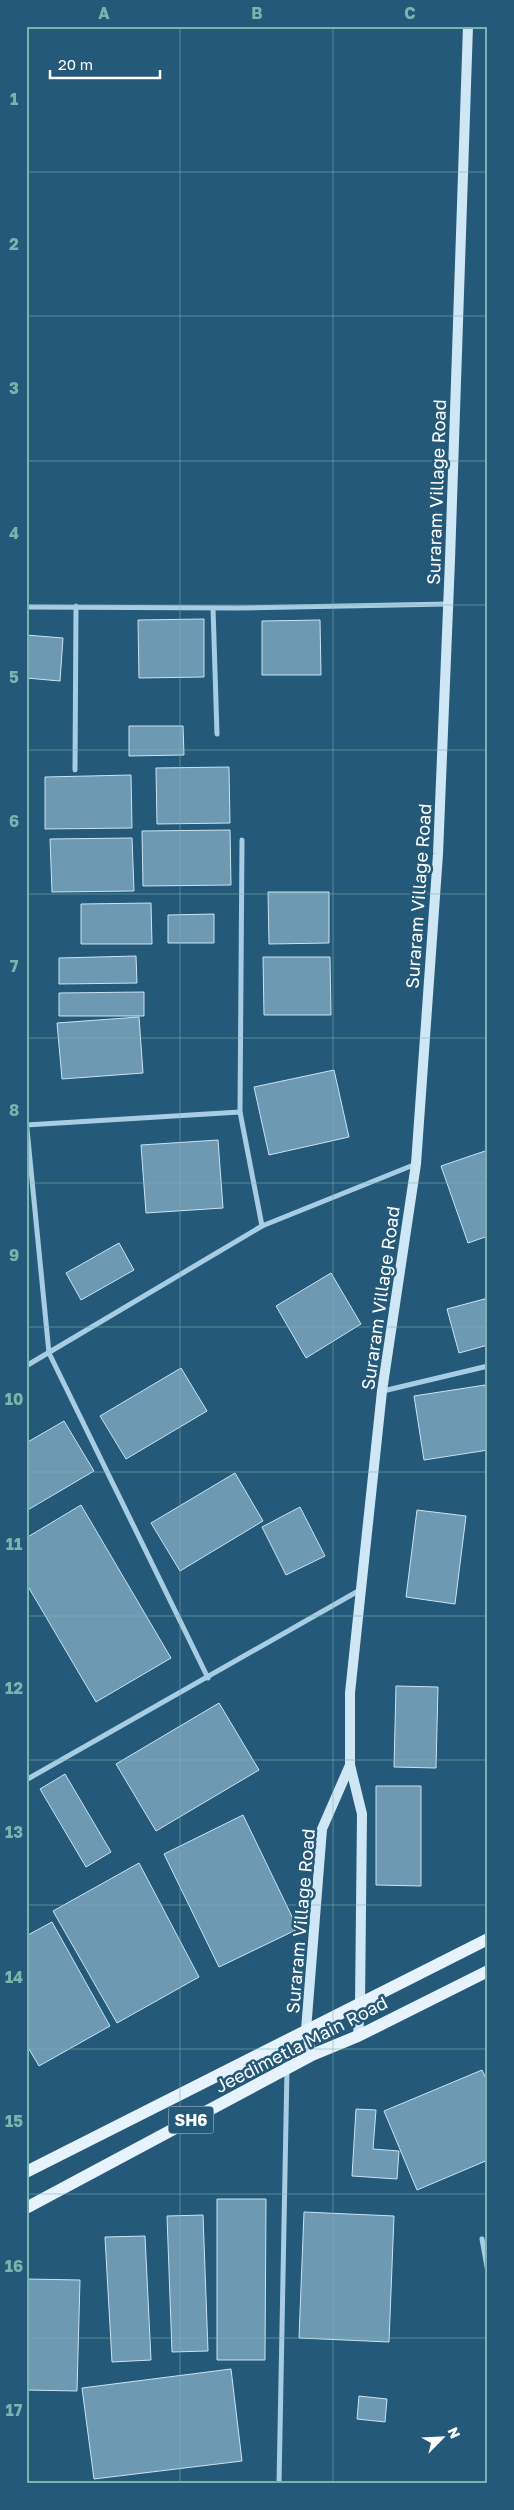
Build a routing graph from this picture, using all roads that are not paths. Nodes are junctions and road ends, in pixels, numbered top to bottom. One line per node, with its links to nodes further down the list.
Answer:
1 (468, 26): 2 (main road, Suraram Village Road)
2 (448, 604): 5 (street); 12 (main road, Suraram Village Road)
3 (76, 606): 4 (street); 5 (street); 7 (street)
4 (26, 607)
5 (213, 608): 6 (street)
6 (217, 734)
7 (75, 770)
8 (242, 840): 9 (street)
9 (240, 1112): 11 (street); 13 (street)
10 (26, 1119): 11 (street)
11 (26, 1125): 14 (street)
12 (416, 1164): 13 (street); 17 (main road, Suraram Village Road)
13 (262, 1226): 14 (street)
14 (49, 1353): 15 (street); 19 (street)
15 (26, 1366)
16 (488, 1366): 17 (street)
17 (382, 1391): 18 (main road, Suraram Village Road)
18 (361, 1589): 19 (street); 20 (main road, Suraram Village Road)
19 (208, 1678): 21 (street)
20 (350, 1764): 24 (main road, Suraram Village Road); 25 (main road, Suraram Village Road)
21 (26, 1780)
22 (488, 1939): 24 (main road, Jeedimetla Main Road / SH6)
23 (488, 1971): 26 (main road, Jeedimetla Main Road / SH6)
24 (360, 2004): 25 (main road, Jeedimetla Main Road / SH6); 26 (main road, Suraram Village Road)
25 (306, 2030): 27 (main road, Suraram Village Road); 29 (main road, Jeedimetla Main Road / SH6)
26 (358, 2036): 27 (main road, Jeedimetla Main Road / SH6)
27 (312, 2056): 28 (main road, Jeedimetla Main Road / SH6)
28 (287, 2068): 30 (main road, Jeedimetla Main Road / SH6); 33 (street)
29 (26, 2172)
30 (26, 2208)
31 (482, 2239): 32 (street)
32 (488, 2272)
33 (279, 2484)

